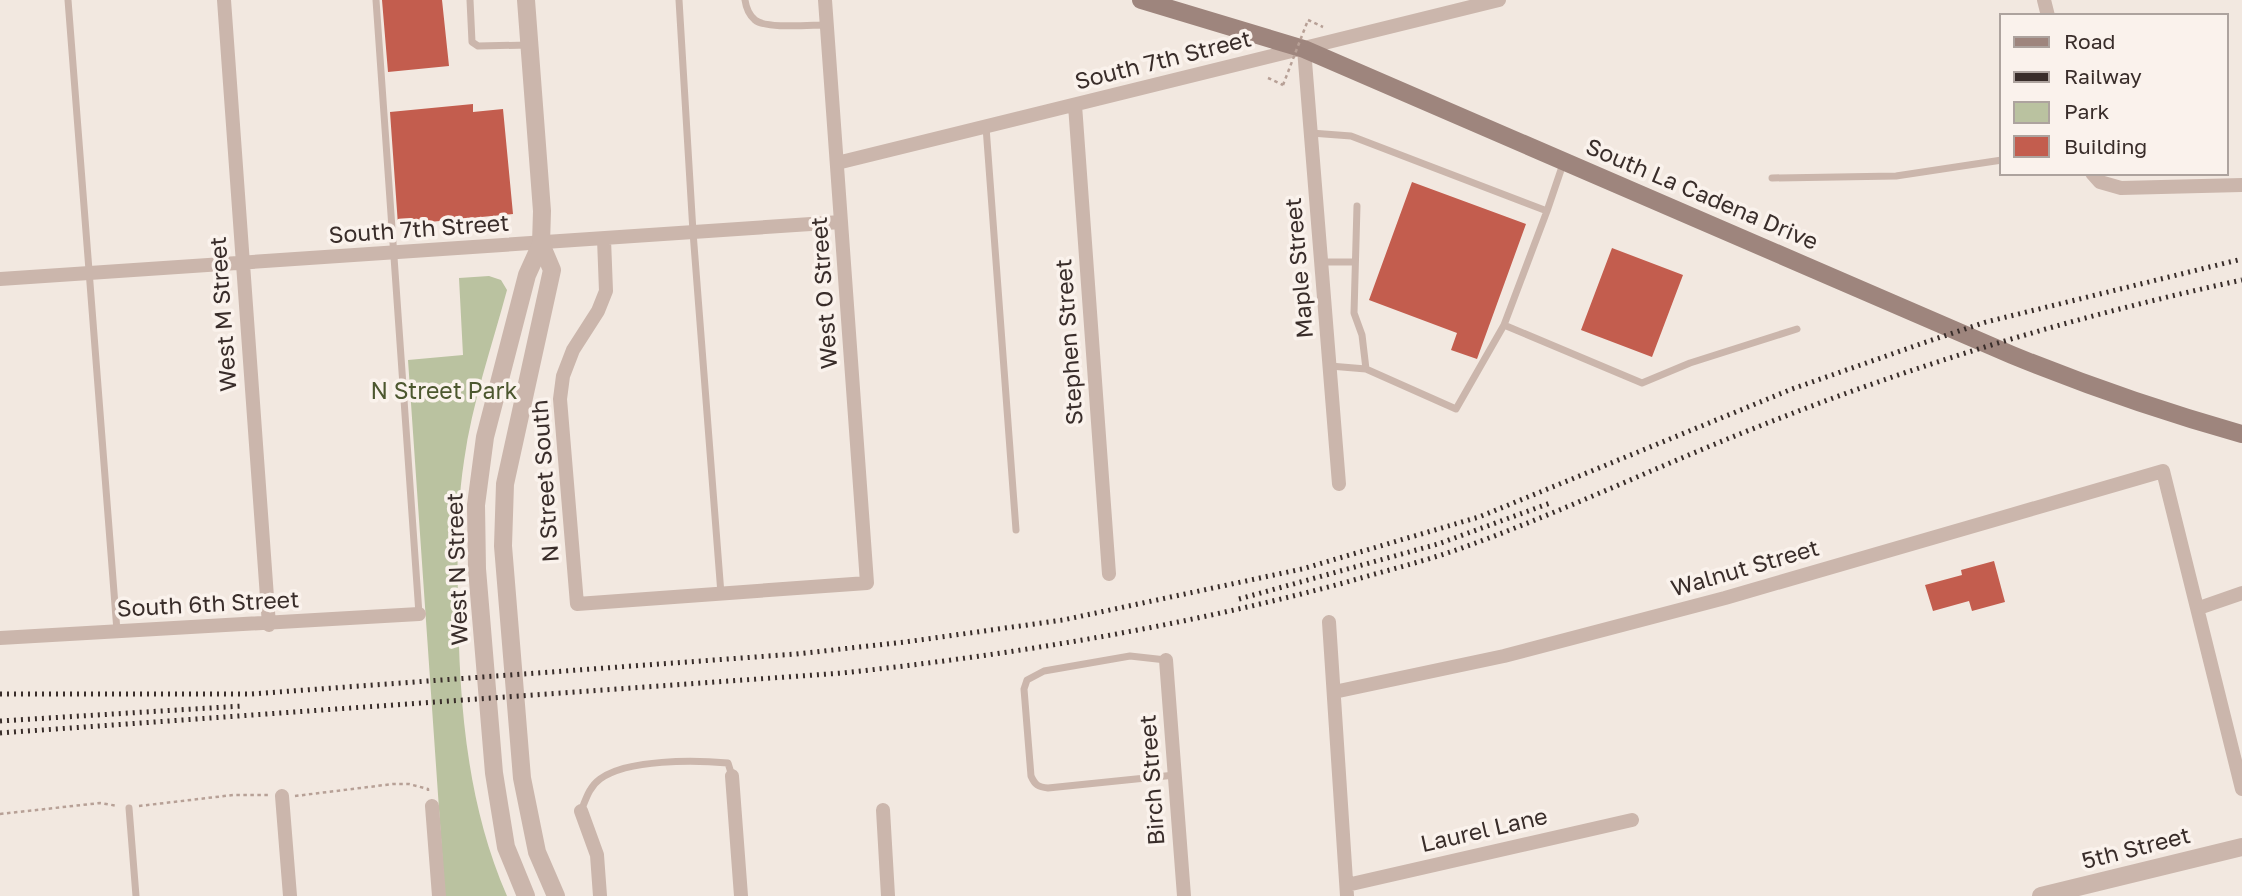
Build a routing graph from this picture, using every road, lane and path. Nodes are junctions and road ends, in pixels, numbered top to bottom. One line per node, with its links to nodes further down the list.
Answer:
1 (68, 0): 35 (lane)
2 (224, 0): 32 (street, West M Street)
3 (376, 0): 31 (lane)
4 (470, 0): 13 (lane)
5 (526, 0): 13 (street, West N Street)
6 (679, 0): 28 (lane)
7 (745, 0): 11 (lane)
8 (825, 0): 11 (street, West O Street)
9 (1141, 0): 14 (main road, South La Cadena Drive)
10 (1499, 0): 14 (street, South 7th Street)
11 (827, 25): 21 (street, West O Street)
12 (1323, 27): 15 (path, bridge)
13 (529, 45): 30 (street, West N Street)
14 (1304, 49): 16 (street, South 7th Street); 18 (street, Maple Street); 20 (main road, South La Cadena Drive)
15 (1268, 78)
16 (1075, 105): 17 (street, South 7th Street); 44 (street, Stephen Street)
17 (986, 127): 21 (street, South 7th Street); 43 (lane)
18 (1311, 133): 26 (lane); 33 (street, Maple Street)
19 (2000, 160): 22 (lane)
20 (1564, 161): 26 (lane); 41 (main road, South La Cadena Drive)
21 (837, 163): 27 (street, West O Street)
22 (1772, 178)
23 (2096, 178): 24 (street)
24 (2242, 185)
25 (1357, 206): 34 (lane)
26 (1547, 211): 37 (lane)
27 (841, 222): 28 (street, South 7th Street); 46 (street, West O Street)
28 (693, 233): 29 (street, South 7th Street); 46 (lane)
29 (604, 239): 30 (street, South 7th Street); 46 (street, N Street South)
30 (541, 244): 31 (street, South 7th Street); 70 (street, West N Street); 71 (street, West N Street)
31 (394, 253): 32 (street, South 7th Street); 48 (lane)
32 (242, 262): 35 (street, South 7th Street); 50 (street, West M Street)
33 (1321, 262): 34 (lane); 39 (street, Maple Street)
34 (1355, 262): 40 (lane)
35 (89, 274): 36 (street, South 7th Street); 51 (lane)
36 (0, 279)
37 (1504, 325): 38 (lane); 40 (lane)
38 (1797, 329)
39 (1329, 366): 40 (lane); 42 (street, Maple Street)
40 (1366, 369)
41 (2242, 434)
42 (1339, 484)
43 (1016, 530)
44 (1109, 574)
45 (2242, 593): 47 (street)
46 (721, 594)
47 (2199, 608): 54 (street, Walnut Street); 57 (street)
48 (419, 614): 50 (street, South 6th Street)
49 (1329, 622): 54 (street)
50 (269, 625): 51 (street, South 6th Street)
51 (117, 632): 52 (street, South 6th Street)
52 (0, 638)
53 (1166, 660): 55 (street, Birch Street); 55 (lane)
54 (1334, 692): 66 (street)
55 (1175, 775): 75 (street, Birch Street)
56 (732, 776): 62 (lane); 73 (street)
57 (2242, 789)
58 (282, 796): 59 (path); 60 (path); 68 (street)
59 (432, 806): 69 (street)
60 (129, 808): 63 (path); 67 (lane)
61 (883, 810): 74 (street)
62 (581, 811): 72 (street)
63 (0, 814)
64 (1632, 820): 66 (street, Laurel Lane)
65 (2242, 847): 76 (street, 5th Street)
66 (1347, 890)
67 (136, 896)
68 (290, 896)
69 (439, 896)
70 (526, 896)
71 (556, 896)
72 (600, 896)
73 (741, 896)
74 (888, 896)
75 (1184, 896)
76 (2041, 896)

